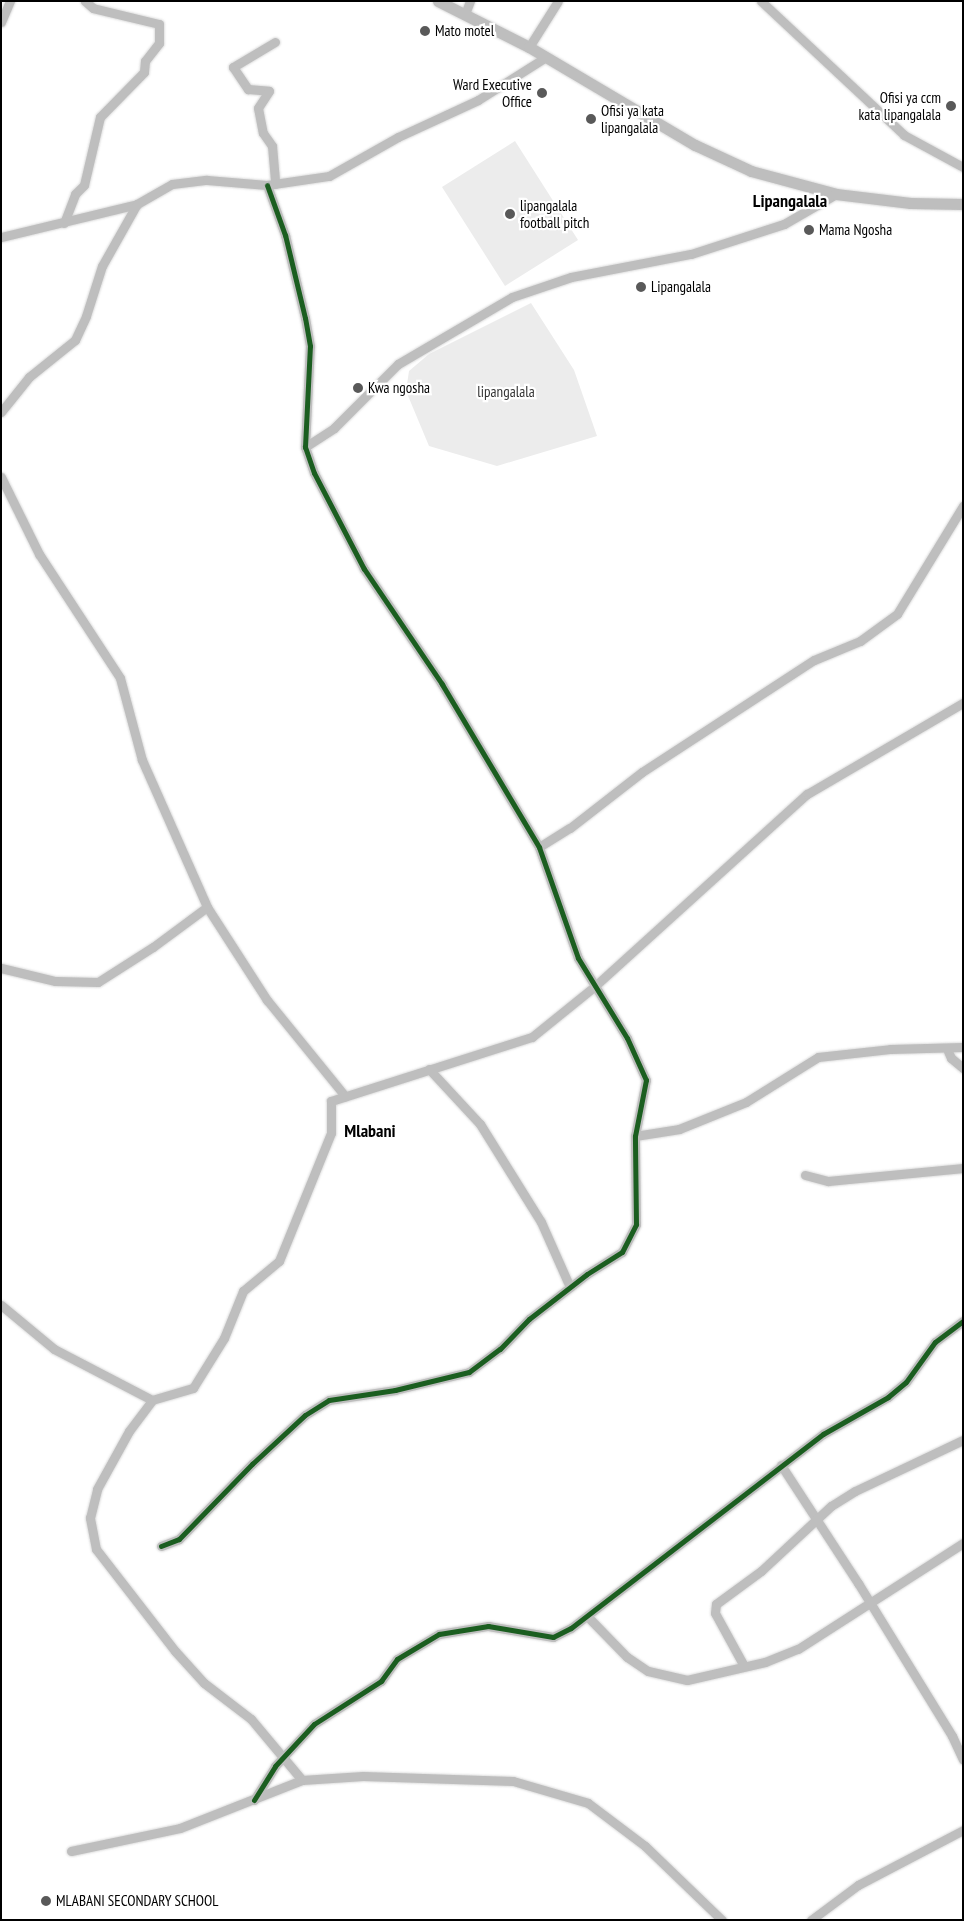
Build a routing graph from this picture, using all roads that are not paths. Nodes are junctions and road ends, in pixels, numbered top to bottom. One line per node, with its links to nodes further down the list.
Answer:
1 (10, 1): 8 (street)
2 (85, 1): 17 (street)
3 (438, 1): 7 (main road)
4 (470, 1): 7 (street)
5 (558, 1): 10 (street)
6 (761, 1): 12 (street)
7 (465, 14): 10 (main road)
8 (1, 22)
9 (274, 42): 13 (street)
10 (529, 46): 11 (main road)
11 (546, 57): 13 (street); 14 (main road)
12 (963, 166)
13 (271, 184): 15 (street); 20 (street)
14 (836, 194): 16 (main road); 20 (street)
15 (137, 204): 17 (street); 19 (street)
16 (963, 204)
17 (64, 223): 18 (street)
18 (1, 237)
19 (1, 412)
20 (305, 447): 24 (street)
21 (1, 477): 25 (street)
22 (963, 506): 24 (street)
23 (963, 703): 27 (street)
24 (539, 847): 27 (street)
25 (207, 907): 26 (street); 32 (street)
26 (1, 968)
27 (595, 986): 31 (street); 33 (street)
28 (963, 1047): 29 (street)
29 (947, 1049): 30 (street); 33 (street)
30 (963, 1068)
31 (429, 1070): 32 (street); 36 (street)
32 (345, 1096): 39 (street)
33 (635, 1136): 36 (street)
34 (963, 1168): 35 (street)
35 (806, 1175)
36 (570, 1287): 44 (street)
37 (1, 1305): 39 (street)
38 (963, 1321): 41 (street)
39 (152, 1400): 48 (street)
40 (963, 1440): 42 (street)
41 (781, 1465): 42 (street); 46 (street)
42 (816, 1519): 45 (street); 47 (street)
43 (963, 1543): 45 (street)
44 (161, 1546)
45 (871, 1604): 47 (street); 49 (street)
46 (587, 1616): 47 (street); 48 (street)
47 (744, 1666)
48 (284, 1756): 50 (street); 51 (street)
49 (963, 1760)
50 (302, 1780): 51 (street); 54 (street)
51 (254, 1800): 53 (street)
52 (963, 1830): 55 (street)
53 (71, 1852)
54 (722, 1920)
55 (811, 1920)

